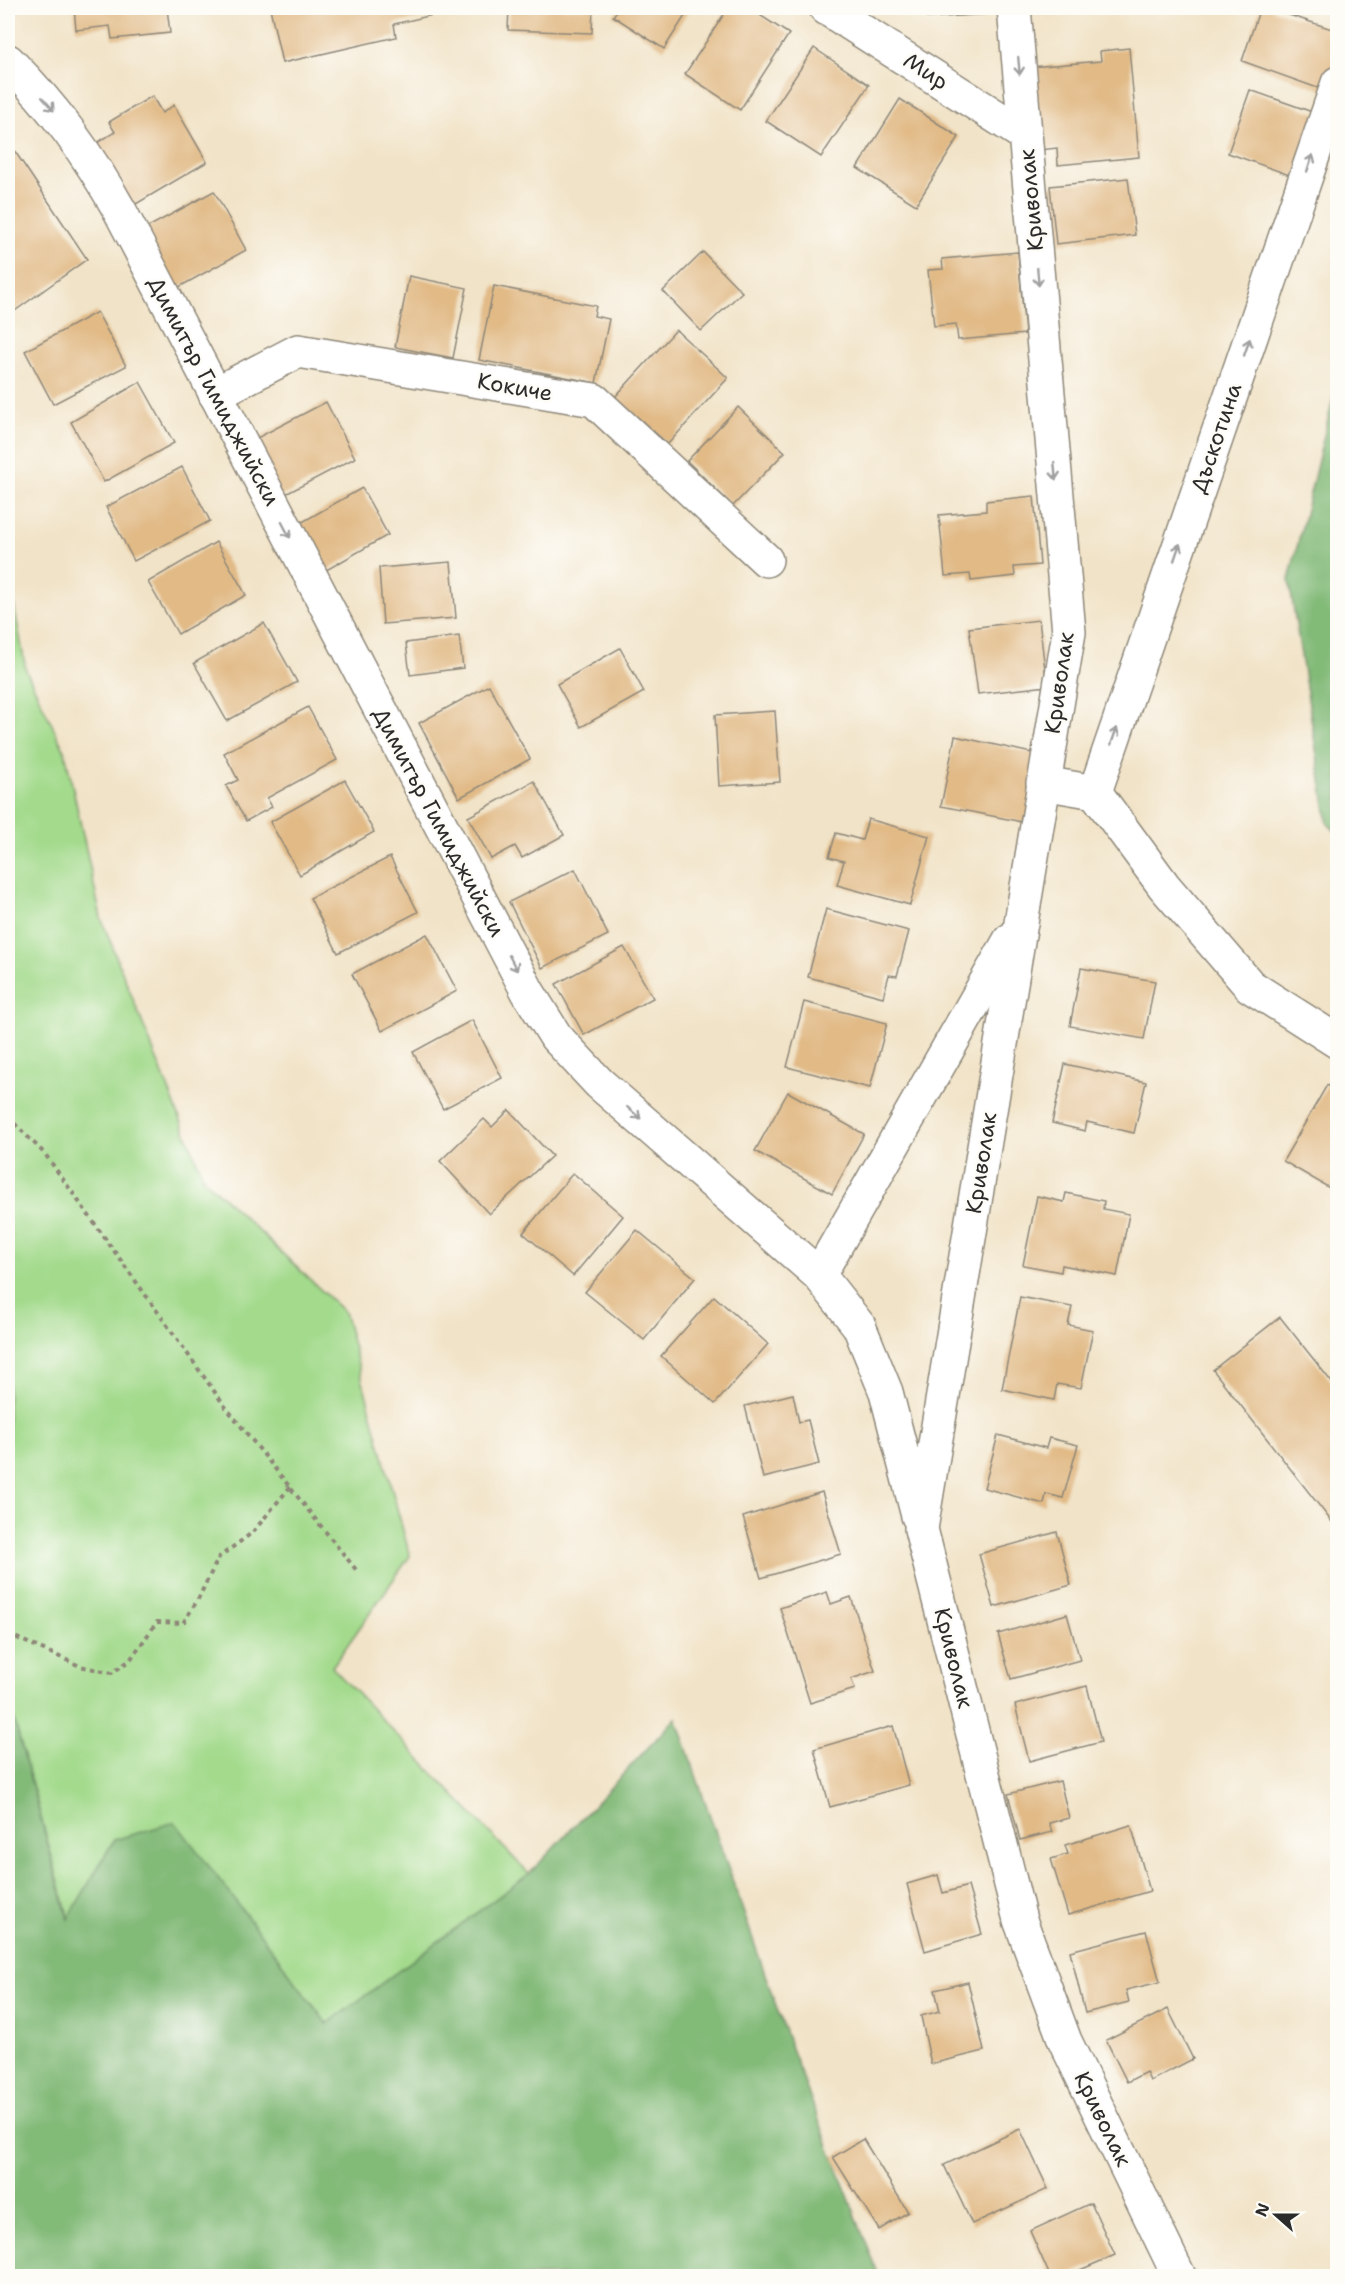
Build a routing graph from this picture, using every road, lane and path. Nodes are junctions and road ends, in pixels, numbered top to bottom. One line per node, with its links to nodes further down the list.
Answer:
1 (826, 8): 5 (street, Мир)
2 (1014, 8): 5 (street, Криволак, one-way to 5)
3 (8, 61): 6 (street, Димитър Гимиджийски, one-way to 6)
4 (1338, 84): 9 (street, Дъскотина, one-way to 4)
5 (1025, 135): 8 (street, Криволак, one-way to 8)
6 (215, 394): 7 (street, Кокиче); 13 (street, Димитър Гимиджийски, one-way to 13)
7 (766, 560)
8 (1043, 783): 9 (street); 10 (street, Криволак)
9 (1095, 792): 11 (street)
10 (1020, 923): 13 (street); 15 (street, Криволак)
11 (1338, 1042)
12 (8, 1117): 14 (path)
13 (819, 1275): 15 (street, Димитър Гимиджийски)
14 (290, 1487): 16 (path); 17 (path)
15 (921, 1529): 18 (street, Криволак)
16 (357, 1571)
17 (8, 1634)
18 (1179, 2277)

